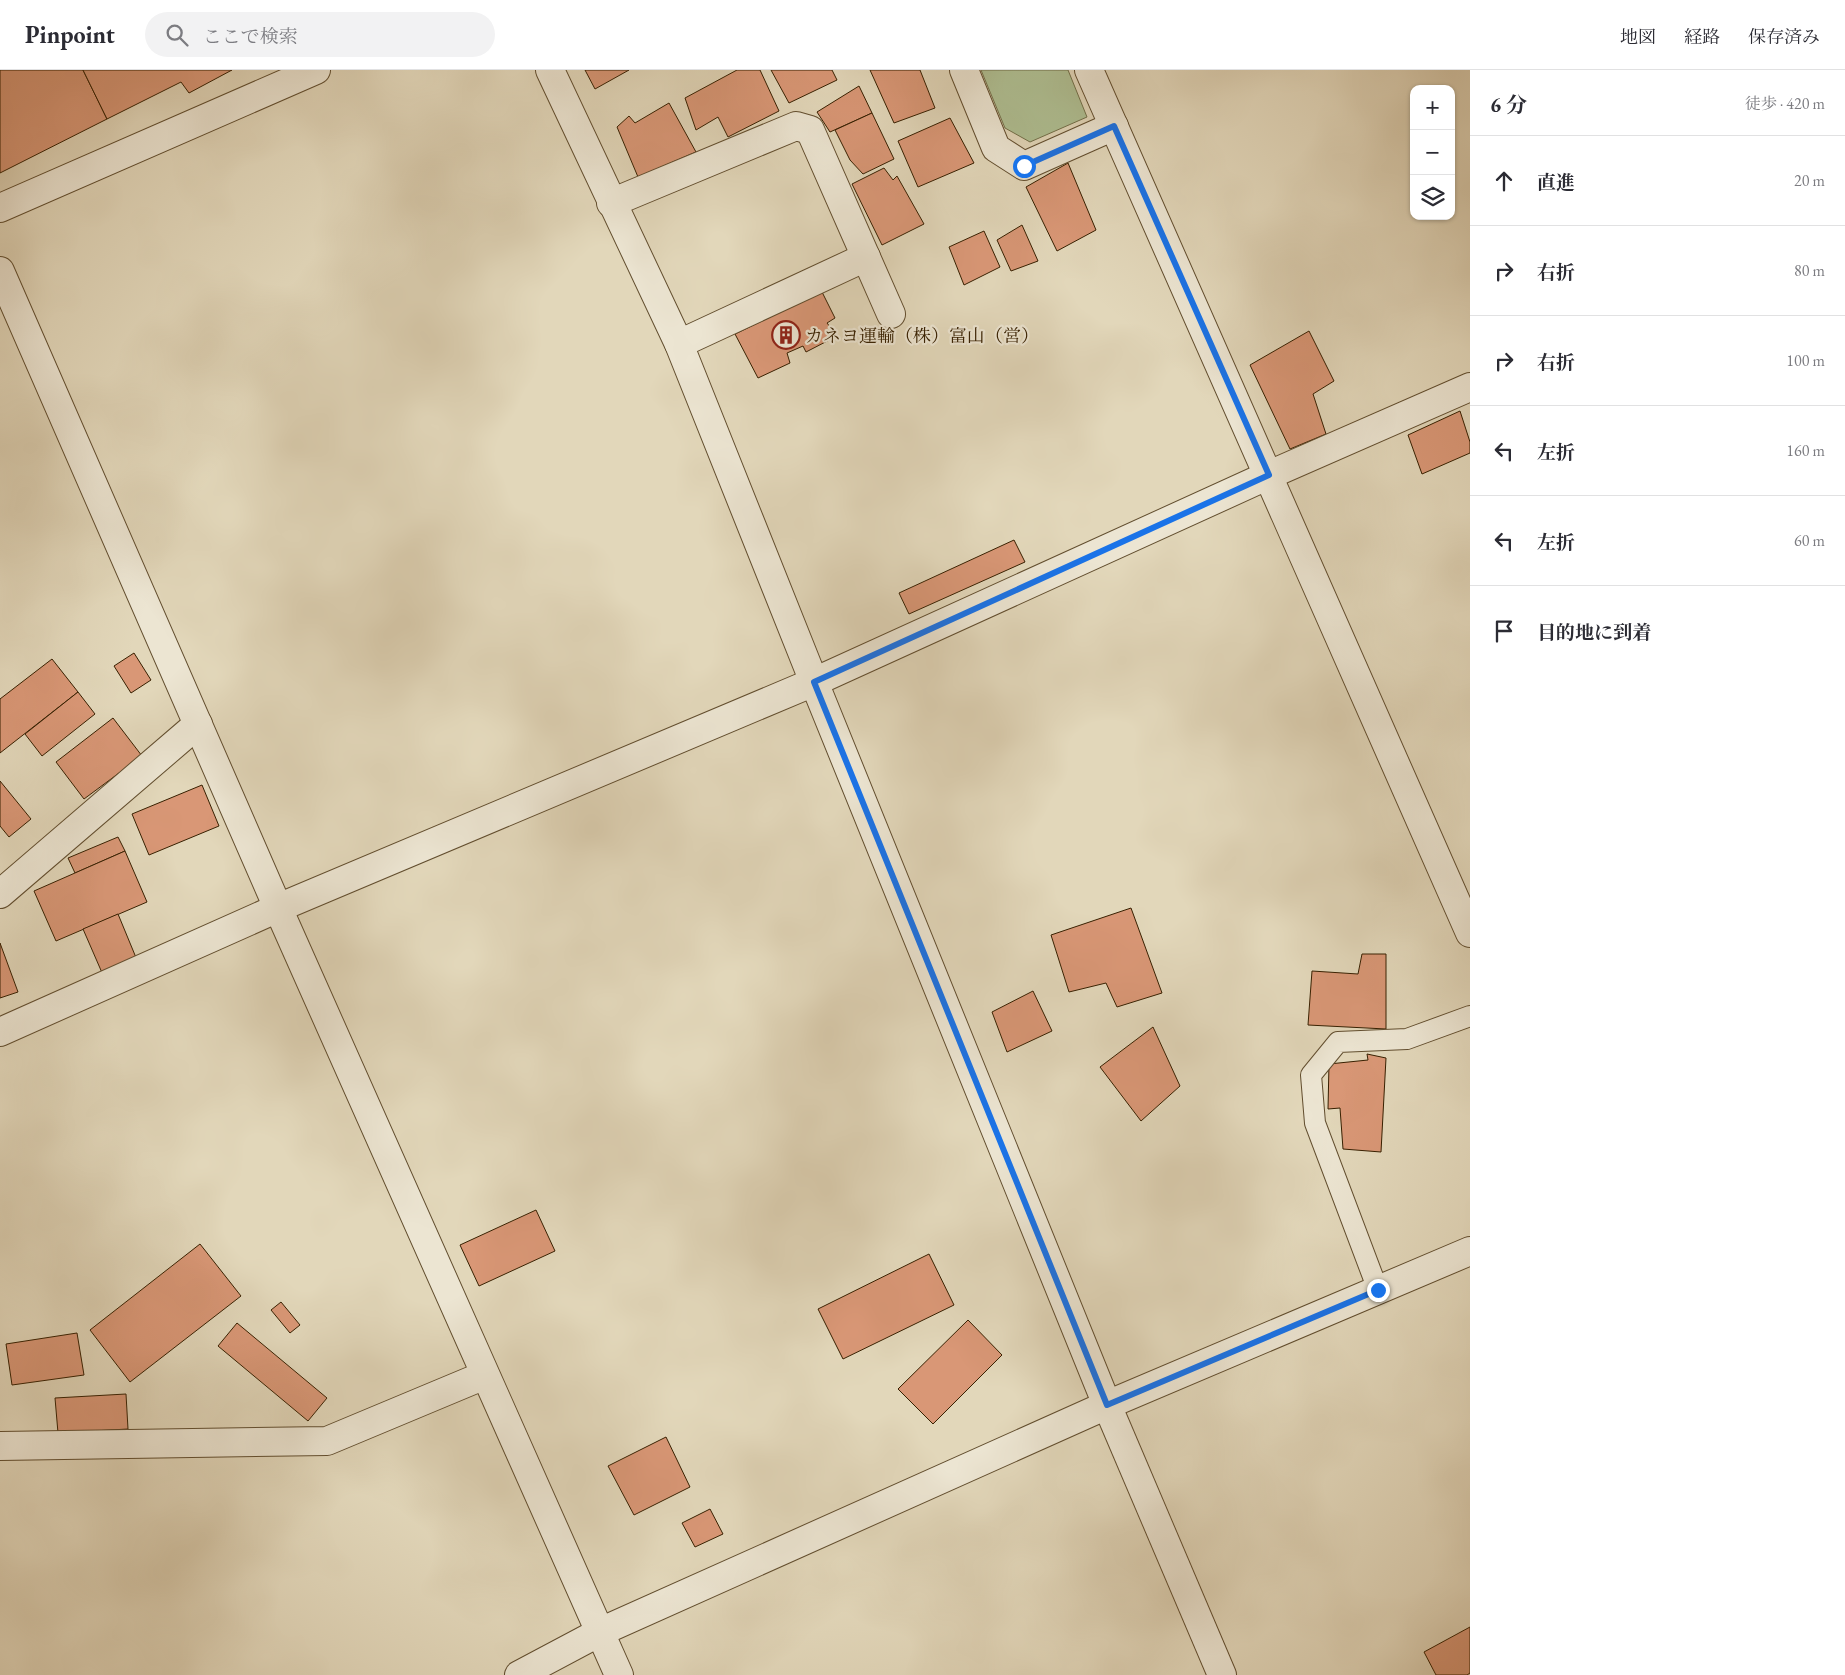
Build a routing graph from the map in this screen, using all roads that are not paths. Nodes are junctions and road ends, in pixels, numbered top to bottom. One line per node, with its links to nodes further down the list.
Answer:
1 (316, 70): 7 (street)
2 (550, 70): 6 (street)
3 (964, 70): 5 (street)
4 (1089, 70): 5 (street)
5 (1114, 126): 13 (street)
6 (612, 203): 8 (street); 11 (street)
7 (0, 208)
8 (866, 257): 10 (street); 11 (street)
9 (0, 270): 15 (street)
10 (891, 314)
11 (679, 344): 14 (street)
12 (1470, 387): 13 (street)
13 (1269, 475): 14 (street); 18 (street)
14 (814, 682): 17 (street); 24 (street)
15 (198, 724): 16 (street); 17 (street)
16 (0, 894)
17 (278, 908): 20 (street); 23 (street)
18 (1470, 933)
19 (1470, 1016): 22 (lane)
20 (0, 1032)
21 (1470, 1251): 22 (street)
22 (1378, 1290): 24 (street)
23 (485, 1375): 25 (street); 26 (street)
24 (1107, 1405): 26 (street); 29 (street)
25 (0, 1446)
26 (600, 1632): 27 (street); 28 (street)
27 (519, 1675)
28 (619, 1675)
29 (1222, 1675)

